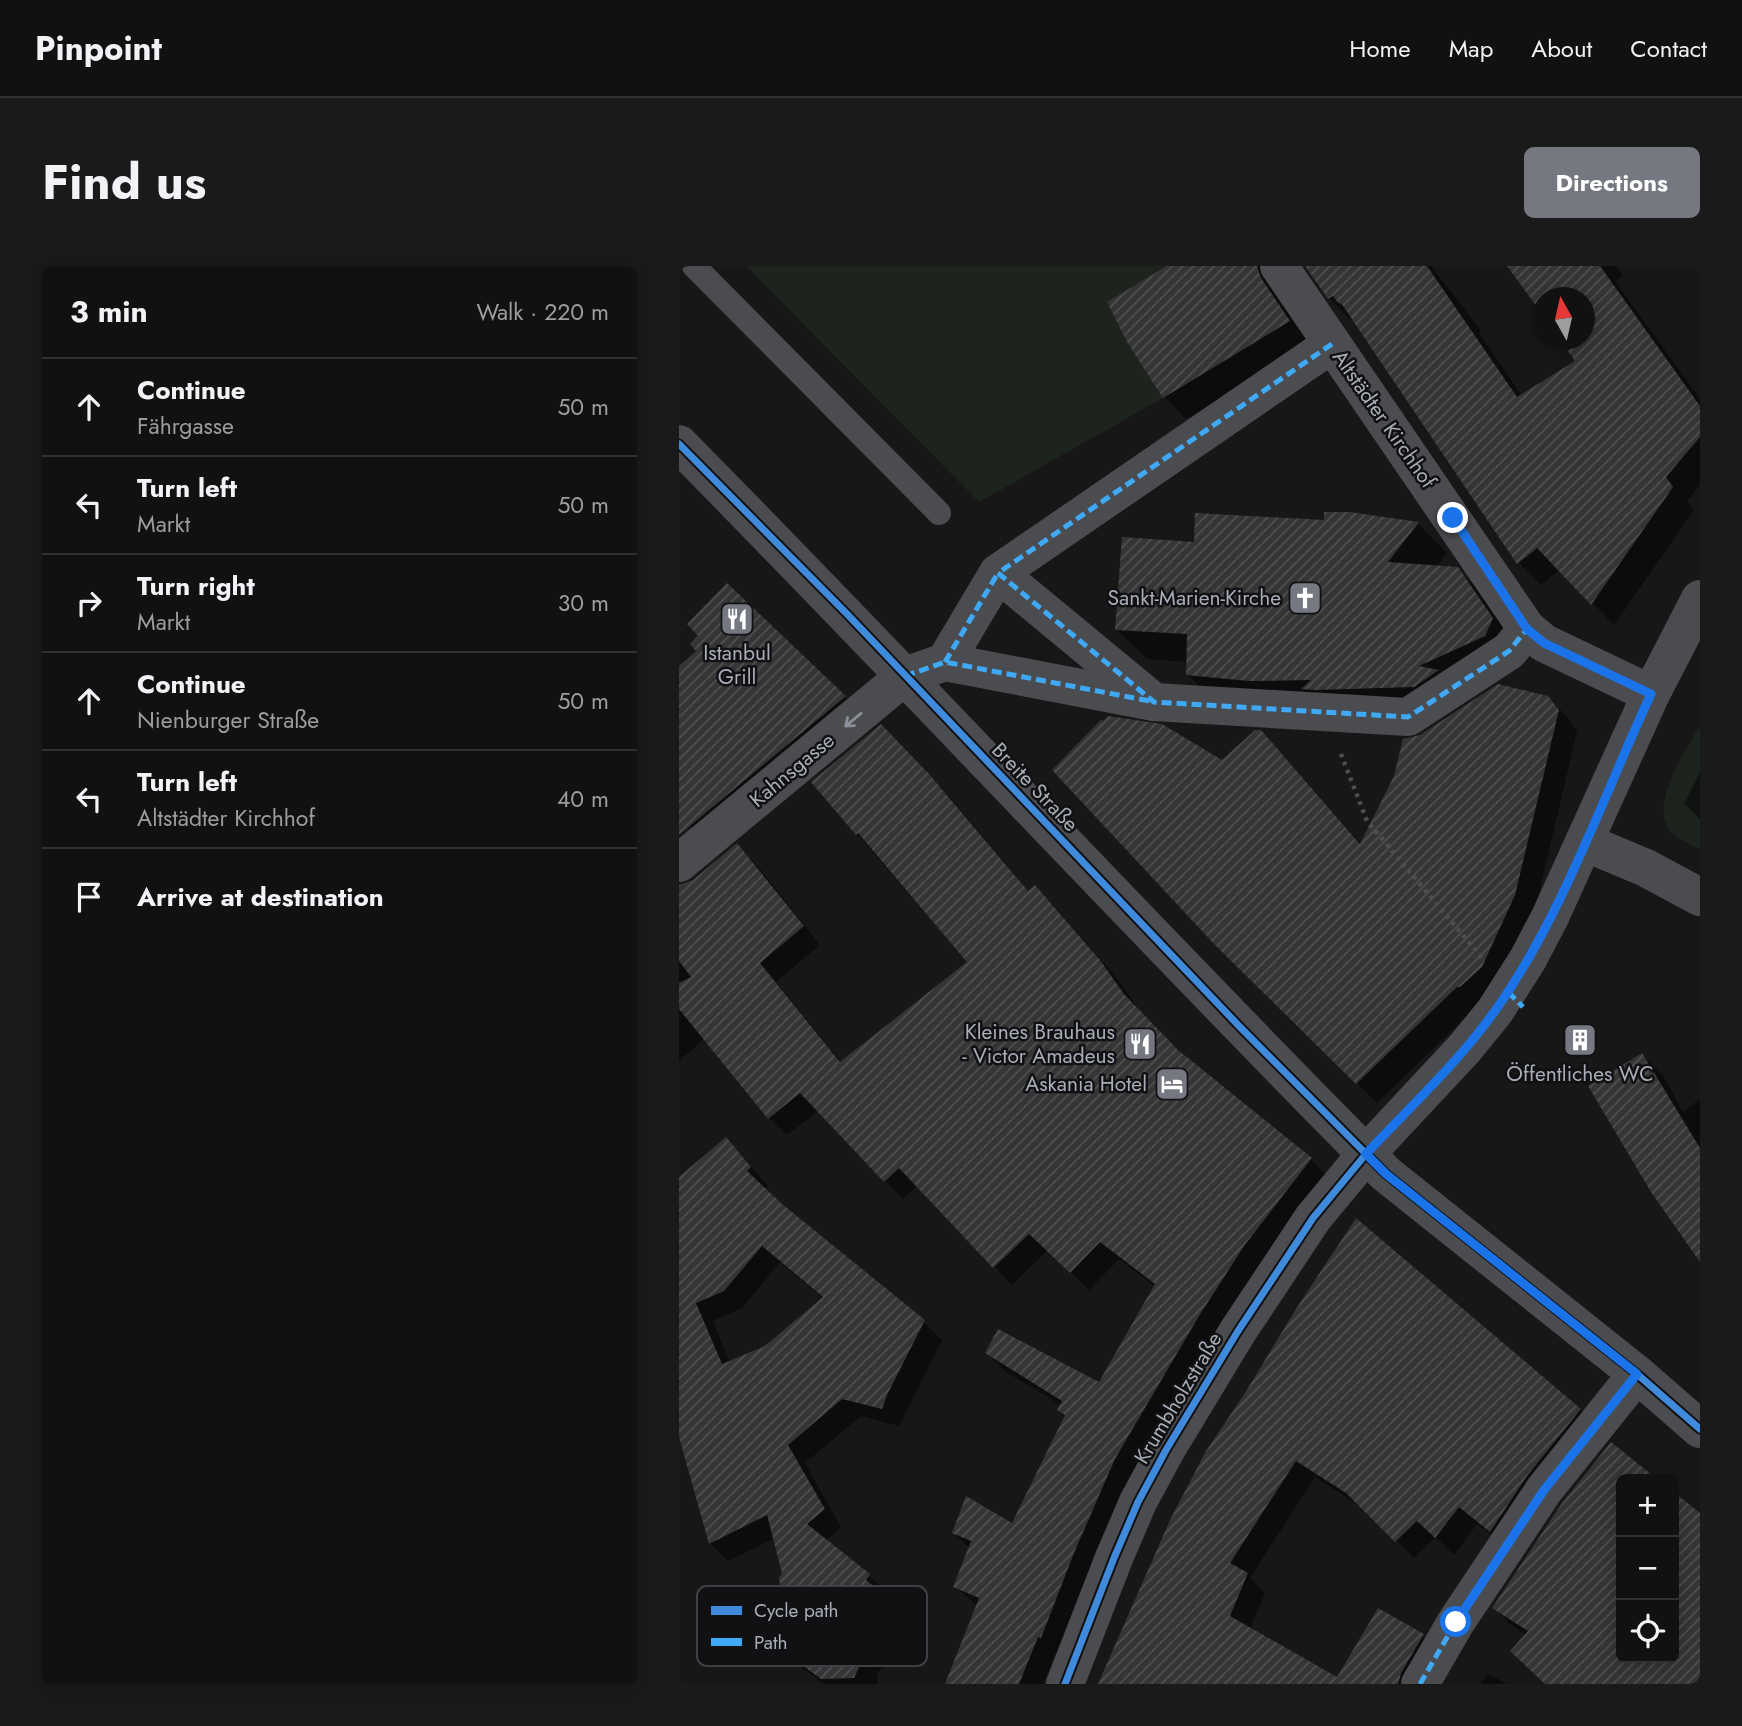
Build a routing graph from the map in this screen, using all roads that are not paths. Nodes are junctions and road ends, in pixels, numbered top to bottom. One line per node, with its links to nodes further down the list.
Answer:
1 (693, 266): 3 (lane); 6 (lane)
2 (1279, 266): 4 (street, Altstädter Kirchhof)
3 (679, 278)
4 (1332, 344): 7 (street); 9 (street, Altstädter Kirchhof)
5 (679, 444): 11 (street, Breite Straße)
6 (939, 513)
7 (998, 573): 10 (street); 13 (street)
8 (1700, 599): 12 (street, Krumbholzstraße)
9 (1527, 629): 12 (street, Altstädter Kirchhof); 13 (street)
10 (944, 662): 11 (street, Kahnsgasse); 13 (street)
11 (905, 676): 15 (street, Kahnsgasse, one-way to 15); 17 (street, Breite Straße)
12 (1651, 694): 14 (street, Krumbholzstraße)
13 (1154, 702)
14 (1584, 842): 16 (street); 17 (street, Krumbholzstraße)
15 (679, 863)
16 (1700, 897)
17 (1366, 1154): 18 (street, Breite Straße); 20 (street, Krumbholzstraße)
18 (1637, 1374): 19 (street, Breite Straße); 21 (street)
19 (1700, 1429)
20 (1065, 1684)
21 (1420, 1684)

